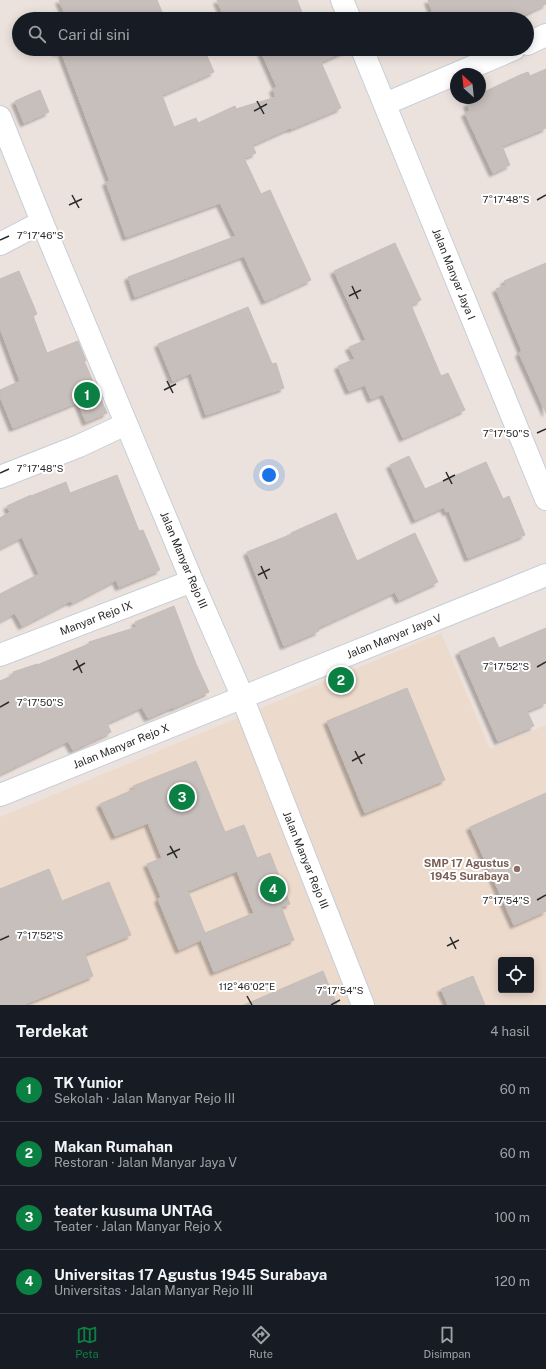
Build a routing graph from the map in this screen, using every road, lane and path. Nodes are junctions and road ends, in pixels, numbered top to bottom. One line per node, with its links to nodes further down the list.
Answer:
1 (342, 0): 2 (street)
2 (347, 12)
3 (546, 35): 4 (street)
4 (534, 41)
5 (365, 56): 7 (street, Jalan Manyar Jaya I)
6 (498, 56): 7 (street)
7 (385, 104): 13 (street, Jalan Manyar Jaya I)
8 (0, 117): 9 (street, Jalan Manyar Rejo III)
9 (42, 222): 10 (street); 11 (street, Jalan Manyar Rejo III)
10 (0, 244)
11 (126, 424): 12 (street); 15 (street, Jalan Manyar Rejo III)
12 (0, 477)
13 (546, 499)
14 (546, 575): 17 (street, Jalan Manyar Jaya V)
15 (192, 581): 16 (street, Manyar Rejo IX); 17 (street, Jalan Manyar Rejo III)
16 (0, 655)
17 (242, 698): 18 (street, Jalan Manyar Rejo X); 19 (street, Jalan Manyar Rejo III)
18 (0, 795)
19 (363, 1005)

